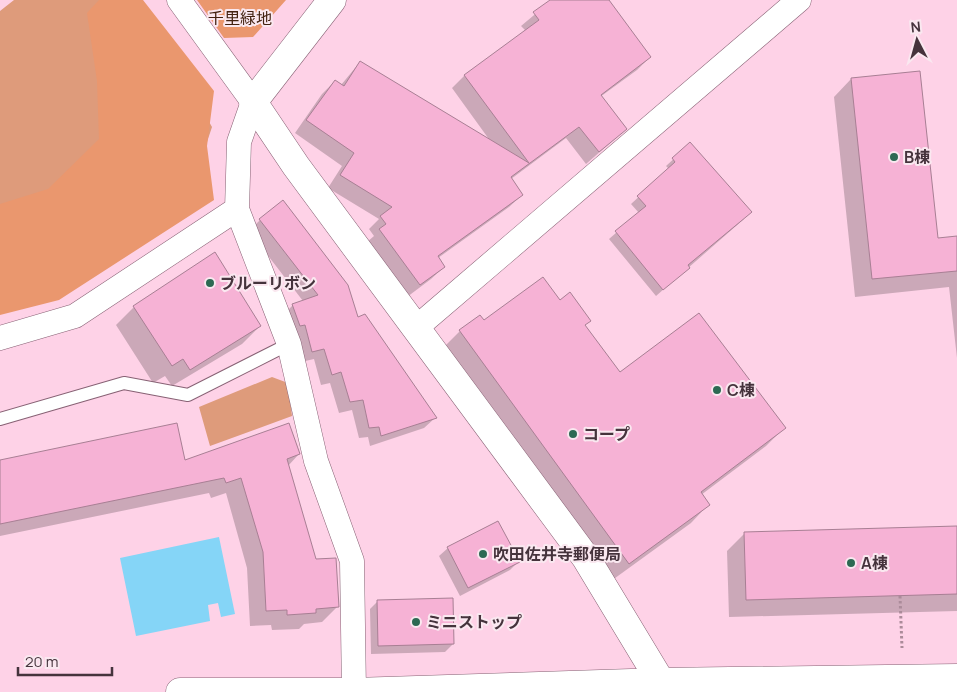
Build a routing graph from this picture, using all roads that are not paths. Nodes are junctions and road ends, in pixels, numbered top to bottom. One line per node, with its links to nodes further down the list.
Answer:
1 (179, 0): 4 (street)
2 (332, 0): 4 (street)
3 (799, 0): 6 (street)
4 (253, 102): 5 (street); 6 (street)
5 (237, 209): 7 (street); 8 (street)
6 (417, 327): 11 (street)
7 (0, 338)
8 (288, 344): 9 (lane); 13 (street)
9 (0, 419)
10 (957, 678): 11 (street)
11 (664, 687): 13 (street)
12 (180, 692): 13 (street)
13 (354, 692)

